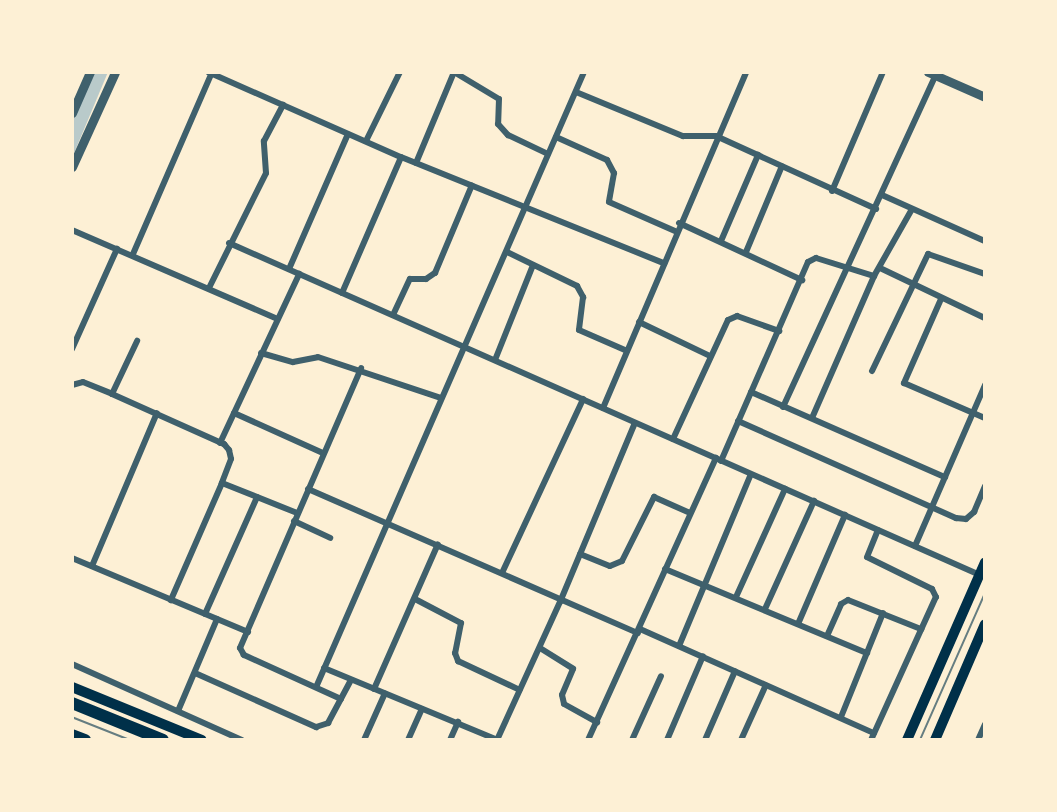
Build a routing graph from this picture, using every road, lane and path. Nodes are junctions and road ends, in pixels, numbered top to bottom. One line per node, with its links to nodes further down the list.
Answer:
1 (90, 72): 14 (street)
2 (115, 72): 19 (street)
3 (400, 72): 18 (street)
4 (454, 72): 20 (street); 23 (street)
5 (574, 72): 9 (street)
6 (746, 72): 17 (street)
7 (883, 72): 27 (street)
8 (211, 73): 13 (street); 41 (street)
9 (584, 74): 11 (street)
10 (932, 74): 12 (street); 28 (street)
11 (576, 92): 16 (street); 17 (street)
12 (985, 96)
13 (283, 105): 15 (street); 37 (street)
14 (72, 112)
15 (348, 134): 18 (street); 46 (street)
16 (556, 136): 20 (street); 34 (street)
17 (716, 136): 21 (street); 32 (street)
18 (366, 141): 22 (street)
19 (75, 152): 25 (street)
20 (548, 154): 29 (street)
21 (758, 155): 24 (street); 35 (street)
22 (401, 157): 23 (street); 53 (street)
23 (416, 163): 26 (street)
24 (782, 166): 27 (street); 40 (street)
25 (72, 167)
26 (472, 185): 29 (street); 55 (street)
27 (832, 191): 30 (street)
28 (882, 195): 30 (street); 31 (street)
29 (527, 207): 39 (street); 42 (street)
30 (876, 209): 44 (street)
31 (912, 209): 36 (street); 45 (street)
32 (679, 223): 34 (street); 35 (street)
33 (72, 230): 38 (street)
34 (675, 231): 42 (street)
35 (722, 241): 40 (street)
36 (985, 242)
37 (229, 243): 46 (street); 52 (street)
38 (117, 249): 41 (street); 62 (street)
39 (507, 252): 43 (street); 61 (street)
40 (746, 252): 50 (street)
41 (133, 254): 52 (street)
42 (664, 263): 58 (street)
43 (533, 265): 63 (street); 66 (street)
44 (847, 268): 49 (street); 50 (street); 75 (street)
45 (880, 268): 49 (street); 51 (street)
46 (289, 269): 47 (street)
47 (299, 274): 53 (street); 57 (street)
48 (985, 274): 51 (street)
49 (874, 276): 80 (street)
50 (802, 280): 59 (street)
51 (912, 284): 54 (street); 68 (street)
52 (209, 288): 57 (street)
53 (342, 293): 55 (street)
54 (941, 299): 56 (street); 77 (street)
55 (393, 315): 61 (street)
56 (985, 318)
57 (278, 319): 64 (street)
58 (639, 322): 63 (street); 65 (street)
59 (779, 331): 65 (street); 71 (street)
60 (137, 341): 72 (street)
61 (464, 347): 66 (street); 73 (street)
62 (72, 349)
63 (627, 351): 76 (street)
64 (261, 353): 67 (street); 79 (street)
65 (710, 356): 84 (street)
66 (495, 360): 74 (street)
67 (361, 368): 73 (street); 86 (street)
68 (872, 371)
69 (985, 385): 77 (street)
70 (73, 386): 72 (street)
71 (751, 392): 75 (street); 82 (street)
72 (112, 394): 78 (street)
73 (441, 398): 101 (street)
74 (583, 399): 76 (street); 111 (street)
75 (783, 407): 80 (street)
76 (603, 408): 83 (street)
77 (972, 412): 81 (street); 89 (street)
78 (157, 413): 85 (street); 109 (street)
79 (234, 413): 85 (street); 86 (street)
80 (812, 418): 89 (street)
81 (985, 418)
82 (738, 421): 87 (street); 96 (street)
83 (635, 423): 84 (street); 106 (street)
84 (673, 439): 87 (street)
85 (220, 442): 90 (street)
86 (324, 453): 92 (street)
87 (718, 459): 88 (street); 98 (street)
88 (751, 474): 93 (street); 113 (street)
89 (945, 477): 96 (street)
90 (222, 483): 94 (street); 116 (street)
91 (985, 486): 96 (street)
92 (308, 489): 97 (street); 101 (street)
93 (785, 489): 95 (street); 114 (street)
94 (257, 497): 97 (street); 120 (street)
95 (814, 501): 99 (street); 118 (street)
96 (932, 507): 105 (street)
97 (297, 513): 100 (street)
98 (690, 513): 106 (street); 110 (street)
99 (845, 515): 102 (street); 122 (street)
100 (294, 521): 103 (street); 126 (street)
101 (388, 522): 104 (street); 133 (street)
102 (878, 530): 105 (street); 124 (street)
103 (330, 538)
104 (438, 544): 111 (street); 115 (street)
105 (915, 546): 112 (street)
106 (580, 554): 117 (street)
107 (72, 558): 109 (street)
108 (985, 562): 112 (main road)
109 (92, 566): 116 (street)
110 (665, 569): 113 (street); 125 (street)
111 (502, 573): 117 (street)
112 (980, 575): 167 (main road)
113 (704, 586): 114 (street); 128 (street)
114 (736, 597): 118 (street)
115 (415, 599): 141 (street); 142 (street)
116 (171, 600): 120 (street)
117 (561, 602): 125 (street); 129 (street)
118 (765, 609): 122 (street)
119 (884, 613): 124 (street); 127 (street); 130 (street)
120 (205, 614): 121 (street)
121 (217, 619): 126 (street); 135 (street)
122 (798, 624): 127 (street)
123 (985, 624): 168 (main road)
124 (921, 628): 153 (street)
125 (639, 631): 128 (street); 150 (street)
126 (248, 632): 139 (street)
127 (826, 636): 130 (street)
128 (679, 646): 131 (street)
129 (540, 648): 142 (street); 150 (street)
130 (867, 653): 148 (street)
131 (703, 656): 134 (street); 164 (street)
132 (72, 664): 147 (street)
133 (324, 668): 137 (street); 139 (street)
134 (735, 671): 138 (street); 165 (street)
135 (195, 672): 144 (street); 147 (street)
136 (661, 676): 163 (street)
137 (351, 680): 141 (street); 144 (street)
138 (766, 685): 148 (street); 166 (street)
139 (316, 686): 144 (street)
140 (72, 687): 156 (main road)
141 (374, 689): 143 (street)
142 (520, 690): 161 (street)
143 (385, 693): 146 (street); 158 (street)
144 (341, 699)
145 (72, 703): 155 (highway)
146 (422, 709): 149 (street); 159 (street)
147 (178, 711): 157 (street)
148 (841, 717): 153 (street)
149 (458, 722): 160 (street); 161 (street)
150 (597, 722): 162 (street)
151 (985, 724): 169 (street)
152 (72, 735): 154 (highway)
153 (873, 737)
154 (85, 740)
155 (163, 740)
156 (202, 740)
157 (242, 740)
158 (364, 740)
159 (408, 740)
160 (450, 740)
161 (497, 740)
162 (588, 740)
163 (632, 740)
164 (667, 740)
165 (705, 740)
166 (741, 740)
167 (907, 740)
168 (935, 740)
169 (978, 740)

